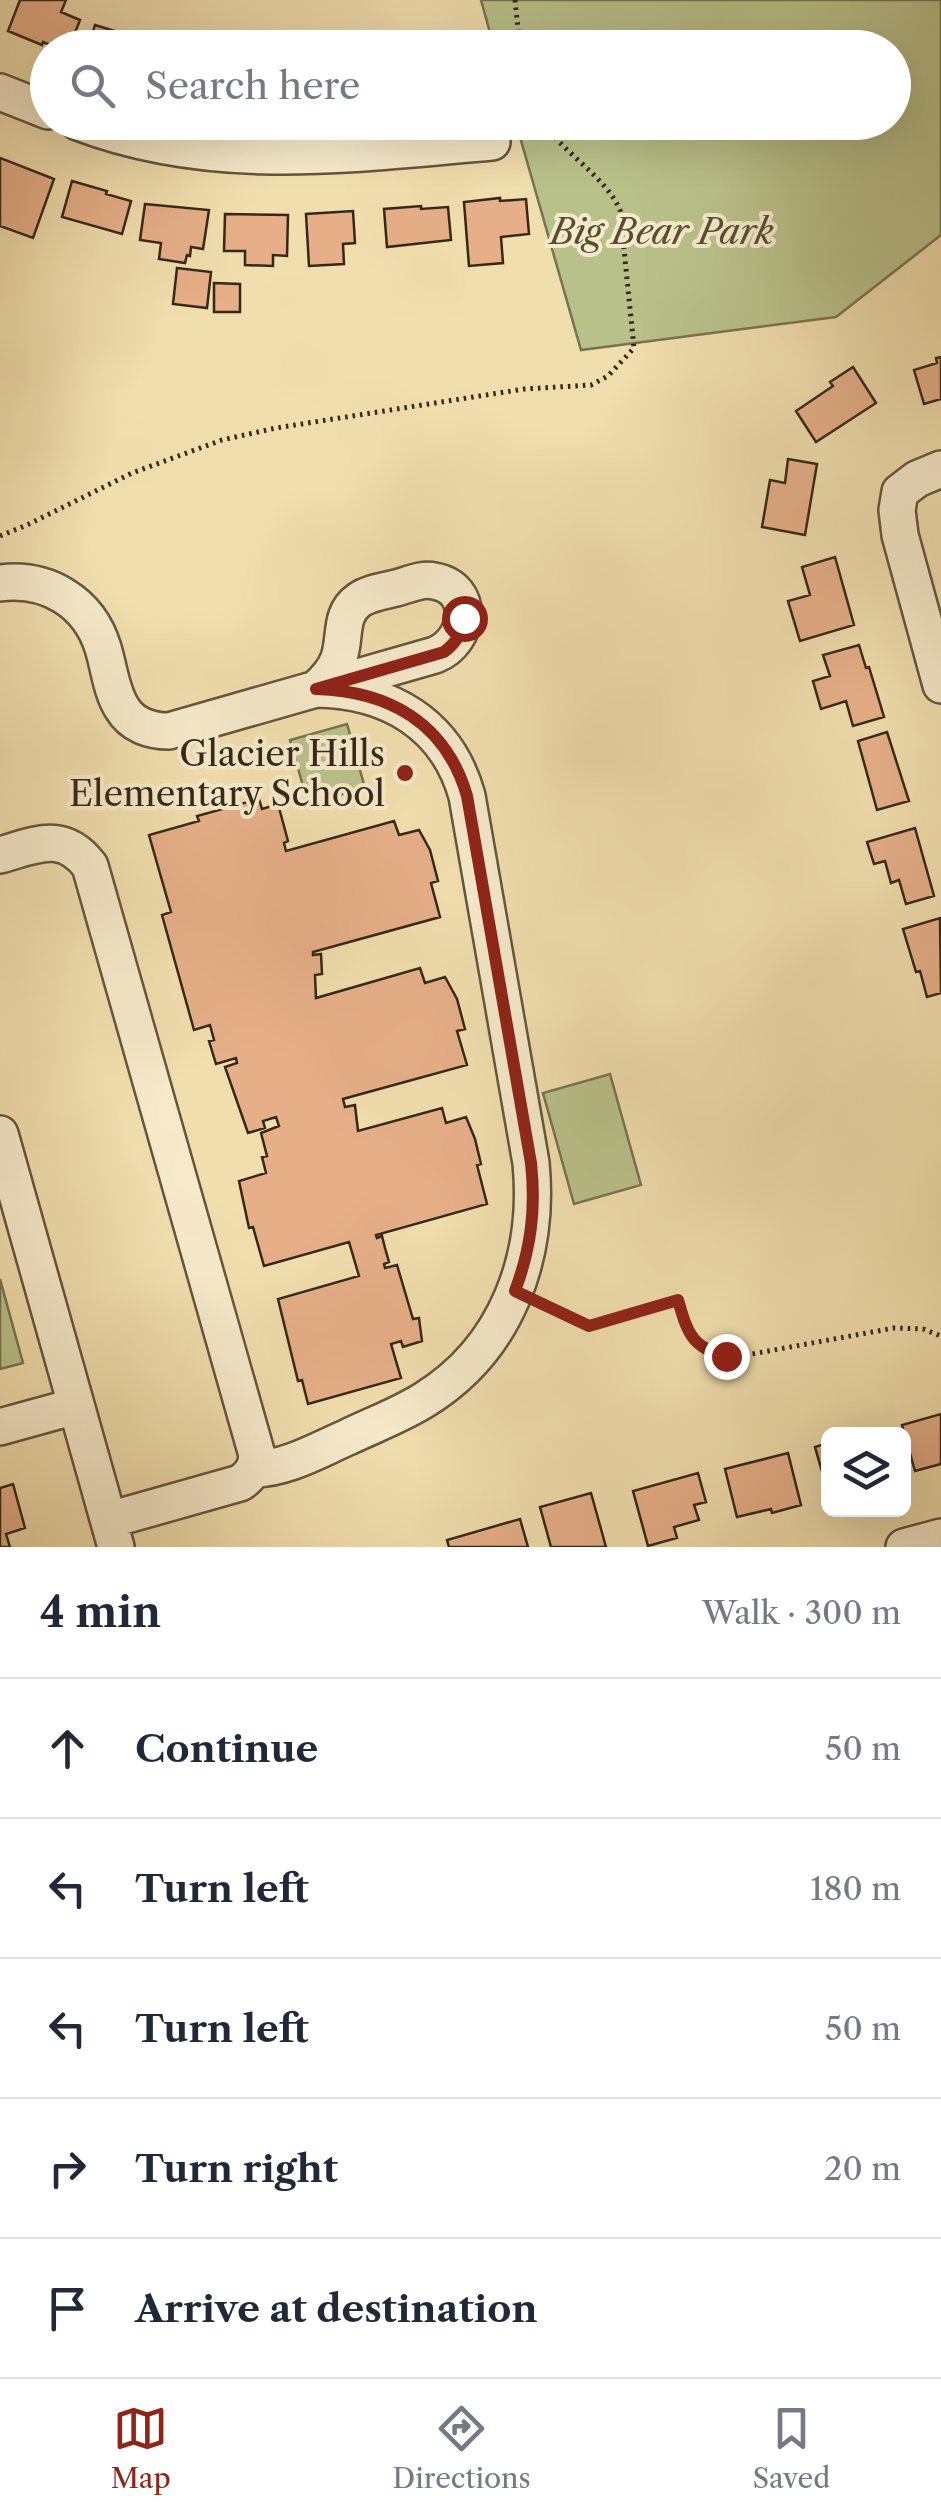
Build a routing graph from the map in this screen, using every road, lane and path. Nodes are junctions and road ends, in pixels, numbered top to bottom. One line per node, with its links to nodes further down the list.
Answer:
1 (515, 0): 2 (path)
2 (518, 30)
3 (0, 92): 4 (street)
4 (30, 104)
5 (131, 140): 7 (street)
6 (556, 140): 9 (path)
7 (492, 142)
8 (941, 469): 11 (street)
9 (0, 536)
10 (0, 582): 14 (street)
11 (941, 685)
12 (0, 855): 18 (street)
13 (0, 1134): 16 (street)
14 (515, 1291): 15 (path); 18 (street)
15 (941, 1336)
16 (76, 1406): 17 (street); 19 (street)
17 (0, 1427)
18 (254, 1469): 19 (street)
19 (112, 1534)
20 (941, 1537): 21 (street)
21 (904, 1547)

